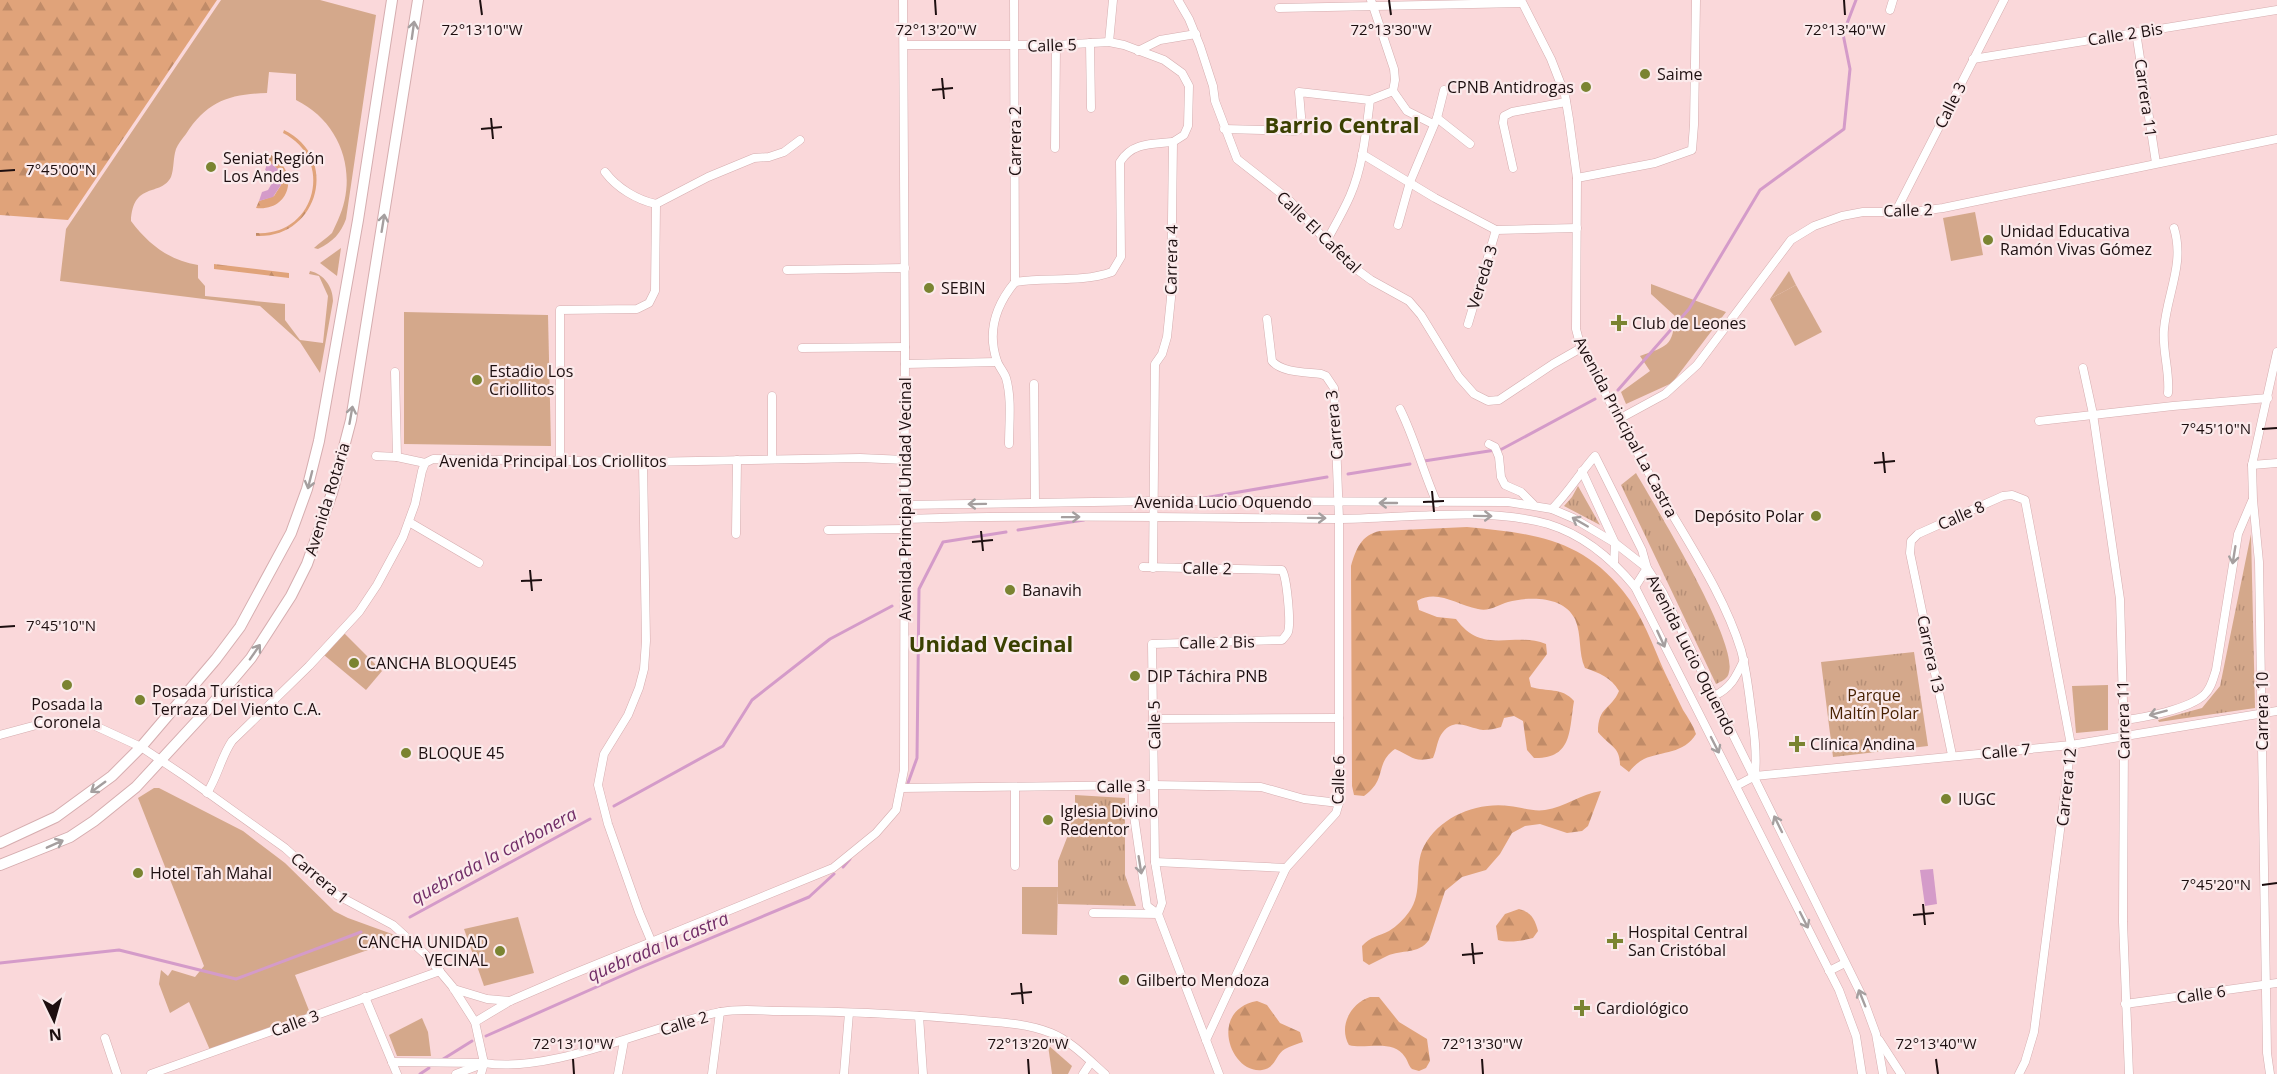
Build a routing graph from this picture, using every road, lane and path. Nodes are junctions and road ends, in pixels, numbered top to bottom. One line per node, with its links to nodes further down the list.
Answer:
1 (392, 0): 120 (main road, Avenida Rotaria, one-way to 120)
2 (418, 0): 122 (main road, Avenida Rotaria, one-way to 2)
3 (903, 0): 20 (street, Avenida Principal Unidad Vecinal)
4 (1014, 0): 22 (street, Carrera 2)
5 (1113, 0): 18 (street)
6 (1178, 0): 17 (street, Calle El Cafetal)
7 (1696, 0): 41 (street)
8 (1893, 0): 14 (street)
9 (2004, 0): 24 (street, Calle 3)
10 (1517, 1): 11 (street); 28 (street, Avenida Principal La Castra)
11 (1372, 3): 12 (street); 26 (street)
12 (1306, 4): 13 (street)
13 (1279, 8)
14 (1890, 10)
15 (2277, 10): 16 (street, Calle 2 Bis)
16 (2136, 32): 24 (street, Calle 2 Bis); 38 (street, Carrera 11)
17 (1196, 34): 23 (street); 31 (street, Calle El Cafetal)
18 (1109, 42): 19 (street, Calle 5); 23 (street, Calle 5)
19 (1090, 43): 21 (street, Calle 5); 29 (street)
20 (904, 45): 22 (street, Calle 5); 50 (street, Avenida Principal Unidad Vecinal)
21 (1056, 45): 22 (street, Calle 5); 36 (street)
22 (1014, 46): 52 (street, Carrera 2)
23 (1138, 51): 34 (street)
24 (1973, 58): 44 (street, Calle 3)
25 (1444, 90): 30 (street)
26 (1393, 92): 27 (street); 30 (street)
27 (1370, 100): 31 (street); 37 (street)
28 (1566, 102): 39 (street); 41 (street, Avenida Principal La Castra)
29 (1091, 108)
30 (1435, 121): 35 (street); 42 (street)
31 (1224, 129): 49 (street, Calle El Cafetal)
32 (2277, 139): 38 (street, Calle 2)
33 (800, 140): 43 (street)
34 (1173, 142): 52 (street); 86 (street, Carrera 4)
35 (1470, 144)
36 (1055, 148)
37 (1362, 154): 42 (street); 49 (street)
38 (2156, 163): 44 (street, Calle 2)
39 (1513, 168)
40 (605, 172): 43 (street)
41 (1576, 178): 46 (street, Avenida Principal La Castra)
42 (1410, 182): 45 (street); 48 (street)
43 (656, 204): 76 (street)
44 (1896, 211): 69 (street, Calle 2)
45 (1398, 225)
46 (1577, 228): 48 (street); 57 (street, Avenida Principal La Castra)
47 (2174, 228): 64 (street)
48 (1496, 230): 54 (street, Vereda 3)
49 (1326, 242): 57 (street, Calle El Cafetal)
50 (905, 268): 51 (street); 55 (street, Avenida Principal Unidad Vecinal)
51 (787, 270)
52 (1014, 282): 59 (street)
53 (1267, 319): 88 (street, Carrera 3)
54 (1468, 324)
55 (905, 347): 56 (street); 60 (street, Avenida Principal Unidad Vecinal)
56 (801, 348)
57 (1581, 348): 69 (street, Avenida Principal La Castra)
58 (2277, 352): 66 (street, Carrera 10)
59 (997, 362): 60 (street); 71 (street)
60 (905, 364): 78 (street, Avenida Principal Unidad Vecinal)
61 (2083, 368): 68 (street, Carrera 11)
62 (395, 372): 74 (street)
63 (1034, 384): 87 (street)
64 (2168, 393)
65 (772, 396): 75 (street)
66 (2268, 398): 68 (street); 82 (street, Carrera 10)
67 (1400, 409): 89 (street)
68 (2093, 414): 70 (street); 116 (street, Carrera 11)
69 (1619, 419): 110 (street, Avenida Principal La Castra)
70 (2039, 421)
71 (1009, 444)
72 (1489, 444): 91 (street)
73 (376, 456): 74 (street)
74 (397, 457): 81 (street)
75 (772, 459): 77 (street, Avenida Principal Los Criollitos); 78 (street, Avenida Principal Los Criollitos)
76 (560, 460): 79 (street, Avenida Principal Los Criollitos); 81 (street, Avenida Principal Los Criollitos)
77 (737, 460): 79 (street, Avenida Principal Los Criollitos); 99 (street)
78 (904, 460): 90 (street, Avenida Principal Unidad Vecinal)
79 (643, 462): 138 (street)
80 (2277, 462): 82 (street)
81 (426, 463): 96 (street, Avenida Principal Los Criollitos)
82 (2252, 465): 85 (street, Carrera 10)
83 (1582, 471): 92 (street); 100 (street); 106 (street)
84 (2025, 500): 101 (street, Calle 8); 119 (street, Carrera 12)
85 (2253, 500): 113 (street, Carrera 10); 116 (street, one-way to 116)
86 (1154, 501): 87 (street, Avenida Lucio Oquendo); 88 (street, Avenida Lucio Oquendo); 93 (street)
87 (1035, 502): 90 (street, Avenida Lucio Oquendo, one-way to 90)
88 (1338, 502): 89 (street, Avenida Lucio Oquendo, one-way to 88); 95 (street)
89 (1437, 503): 91 (street, Avenida Lucio Oquendo)
90 (905, 505): 94 (street, Avenida Principal Unidad Vecinal)
91 (1534, 505): 92 (street, Avenida Lucio Oquendo)
92 (1551, 509): 100 (street, Avenida Lucio Oquendo, one-way to 92)
93 (1153, 516): 94 (street, Avenida Lucio Oquendo, one-way to 93); 95 (street, Avenida Lucio Oquendo, one-way to 95); 105 (street)
94 (905, 519): 97 (street, Avenida Principal Unidad Vecinal)
95 (1338, 519): 103 (street, Avenida Lucio Oquendo, one-way to 103); 114 (street, Calle 6)
96 (409, 522): 102 (street); 129 (street, Avenida Principal Los Criollitos)
97 (905, 529): 98 (street); 128 (street, Avenida Principal Unidad Vecinal)
98 (828, 530)
99 (735, 534)
100 (1615, 543): 103 (street); 106 (street, Avenida Lucio Oquendo)
101 (1910, 553): 121 (street, Carrera 13)
102 (479, 563)
103 (1614, 564): 107 (street, Avenida Lucio Oquendo)
104 (1143, 567): 105 (street, Calle 2)
105 (1153, 568): 108 (street, Calle 2)
106 (1647, 568): 107 (street); 111 (street, Avenida Lucio Oquendo)
107 (1635, 587): 126 (street, Avenida Lucio Oquendo, one-way to 126)
108 (1282, 640): 109 (street, Calle 2 Bis)
109 (1152, 644): 115 (street, Calle 5)
110 (1744, 660): 111 (street); 123 (street, Avenida Principal La Castra)
111 (1714, 696): 123 (street, Avenida Lucio Oquendo)
112 (2277, 711): 113 (street, Calle 7)
113 (2263, 714): 118 (street, Calle 7); 143 (street, Carrera 10)
114 (1339, 717): 115 (street); 130 (street, Calle 6)
115 (1154, 719): 124 (street, Calle 5)
116 (2123, 720): 118 (street, Carrera 11)
117 (0, 735): 120 (street, Carrera 1)
118 (2124, 737): 119 (street, Calle 7); 147 (street, Carrera 11)
119 (2071, 745): 121 (street, Calle 7); 174 (street, Carrera 12)
120 (141, 747): 122 (street, Carrera 1); 131 (main road, Avenida Rotaria, one-way to 131)
121 (1952, 755): 123 (street, Calle 7)
122 (163, 761): 129 (street, Carrera 1); 133 (main road, Avenida Rotaria, one-way to 122)
123 (1755, 776): 126 (street, Calle 7); 139 (street, Avenida Lucio Oquendo, one-way to 123)
124 (1154, 785): 125 (street, Calle 3); 130 (street, Calle 3); 132 (street, Calle 5)
125 (1132, 786): 127 (street, Calle 3); 137 (street, Calle 5, one-way to 137)
126 (1736, 786): 141 (street, Avenida Lucio Oquendo, one-way to 141)
127 (1015, 787): 128 (street, Calle 3); 134 (street)
128 (901, 788): 138 (street, Avenida Principal Unidad Vecinal)
129 (207, 793): 140 (street, Carrera 1)
130 (1339, 803): 135 (street, Calle 6)
131 (0, 843)
132 (1155, 862): 135 (street); 137 (street, Calle 5)
133 (0, 865)
134 (1015, 866)
135 (1286, 868): 154 (street, Calle 6)
136 (1093, 913): 137 (street)
137 (1158, 914): 154 (street, Calle 5)
138 (652, 943): 146 (street, Avenida Principal Unidad Vecinal)
139 (1845, 963): 141 (street); 152 (street, Avenida Lucio Oquendo, one-way to 139)
140 (440, 971): 144 (street, Carrera 1); 145 (street, Calle 3)
141 (1829, 971): 171 (street, Avenida Lucio Oquendo)
142 (2277, 983): 143 (street, Calle 6)
143 (2266, 985): 147 (street, Calle 6); 176 (street, Carrera 10)
144 (454, 989): 146 (street); 151 (street, Carrera 1)
145 (365, 997): 156 (street); 160 (street, Calle 3)
146 (510, 1001): 151 (street, Avenida Principal Unidad Vecinal)
147 (2125, 1004): 175 (street, Carrera 11)
148 (720, 1012): 149 (street, Calle 2); 155 (street, Calle 2); 165 (street)
149 (849, 1013): 150 (street, Calle 2); 166 (street)
150 (918, 1016): 157 (street, Calle 2); 167 (street)
151 (475, 1022): 158 (street, Carrera 1)
152 (1876, 1034): 172 (street, Avenida Lucio Oquendo); 173 (street)
153 (105, 1038): 159 (street)
154 (1206, 1040): 170 (street, Calle 5)
155 (624, 1041): 158 (street, Calle 2); 164 (street)
156 (392, 1062): 158 (street); 161 (street)
157 (1091, 1062): 168 (street); 169 (street, Calle 2)
158 (484, 1063): 162 (street, Calle 2); 163 (street)
159 (117, 1074)
160 (151, 1074)
161 (397, 1074)
162 (456, 1074)
163 (481, 1074)
164 (618, 1074)
165 (712, 1074)
166 (844, 1074)
167 (923, 1074)
168 (1083, 1074)
169 (1105, 1074)
170 (1219, 1074)
171 (1862, 1074)
172 (1883, 1074)
173 (1901, 1074)
174 (2019, 1074)
175 (2129, 1074)
176 (2270, 1074)

